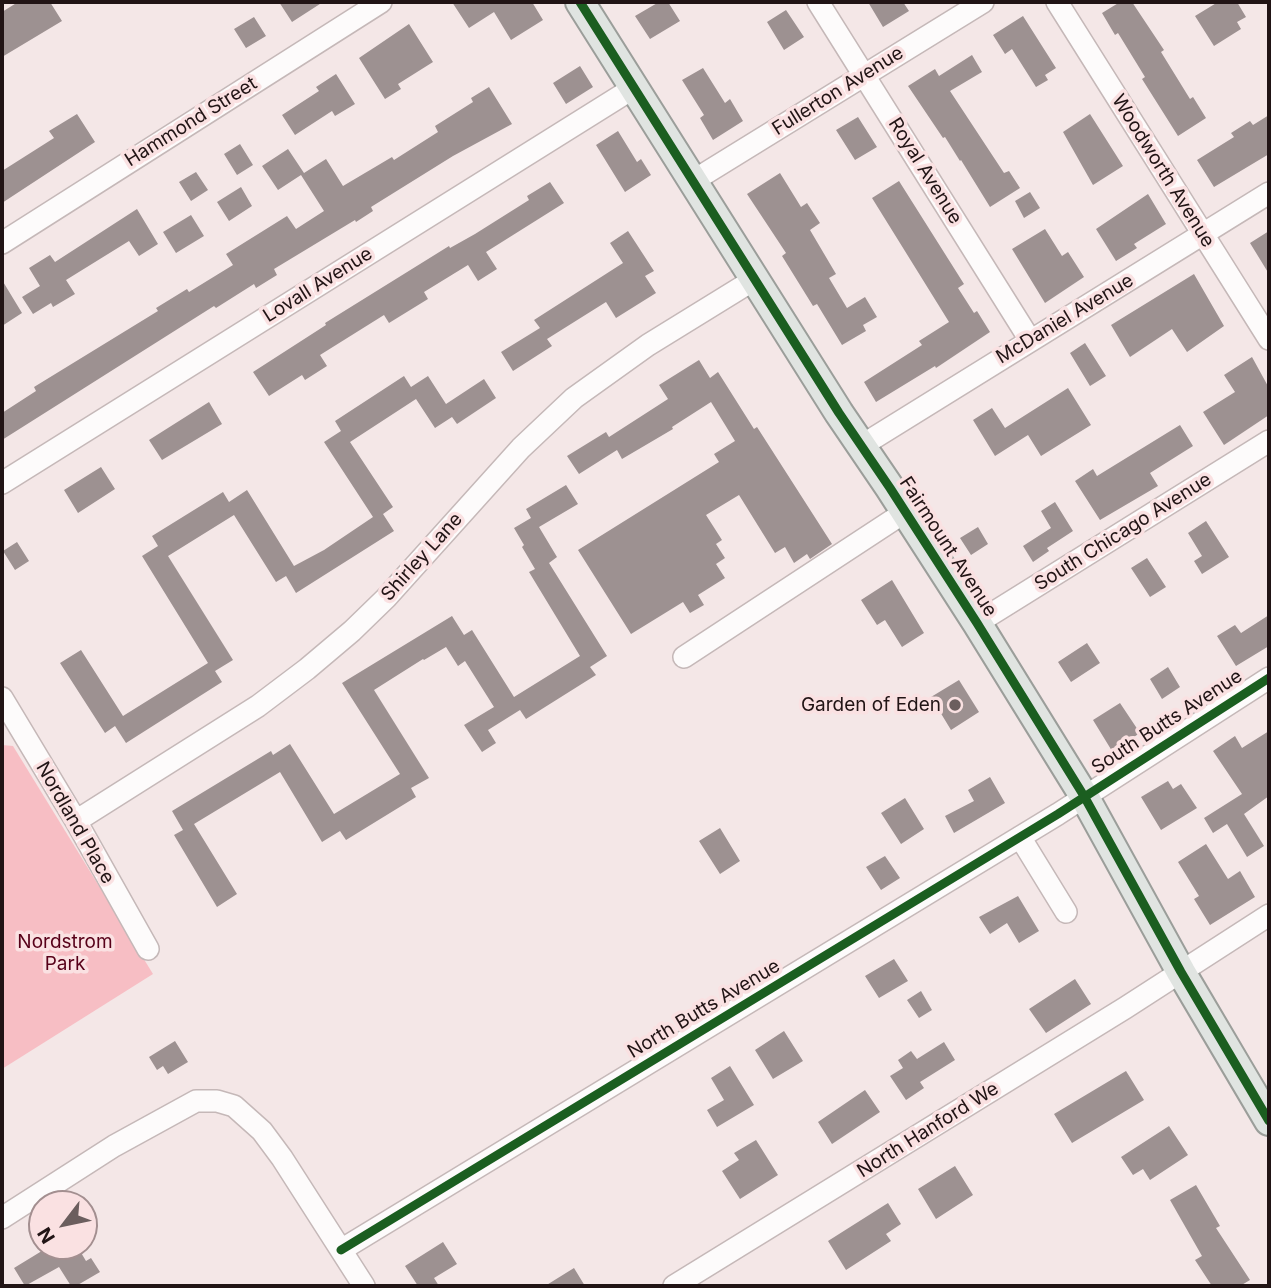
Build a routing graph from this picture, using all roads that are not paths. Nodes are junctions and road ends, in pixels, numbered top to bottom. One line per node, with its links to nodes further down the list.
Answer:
1 (380, 2): 11 (street, Hammond Street)
2 (580, 2): 7 (main road, Fairmount Avenue)
3 (818, 2): 6 (street, Royal Avenue)
4 (983, 2): 6 (street, Fullerton Avenue)
5 (1057, 2): 10 (street, Woodworth Avenue)
6 (864, 75): 8 (street, Fullerton Avenue); 14 (street, Royal Avenue)
7 (635, 87): 8 (main road, Fairmount Avenue); 17 (street, Lovall Avenue)
8 (693, 181): 12 (main road, Fairmount Avenue)
9 (1269, 193): 10 (street, McDaniel Avenue)
10 (1203, 234): 13 (street, Woodworth Avenue); 14 (street, McDaniel Avenue)
11 (2, 243)
12 (755, 279): 16 (main road, Fairmount Avenue); 24 (street, Shirley Lane)
13 (1269, 339)
14 (1030, 340): 16 (street, McDaniel Avenue)
15 (1269, 441): 19 (street, South Chicago Avenue)
16 (862, 446): 18 (main road, Fairmount Avenue)
17 (2, 483)
18 (905, 512): 19 (main road, Fairmount Avenue); 20 (street)
19 (977, 623): 23 (main road, Fairmount Avenue)
20 (684, 657)
21 (1269, 677): 23 (street, South Butts Avenue)
22 (5, 711): 24 (street, Nordland Place)
23 (1083, 796): 25 (street, North Butts Avenue); 29 (main road, Fairmount Avenue)
24 (76, 821): 28 (street, Nordland Place)
25 (1020, 837): 26 (street); 32 (street, North Butts Avenue)
26 (1066, 912)
27 (1269, 915): 29 (street, North Hanford We)
28 (148, 949)
29 (1181, 972): 30 (main road, Fairmount Avenue); 34 (street, North Hanford We)
30 (1269, 1121)
31 (2, 1218): 32 (street)
32 (341, 1250): 33 (street)
33 (364, 1286)
34 (674, 1286)

